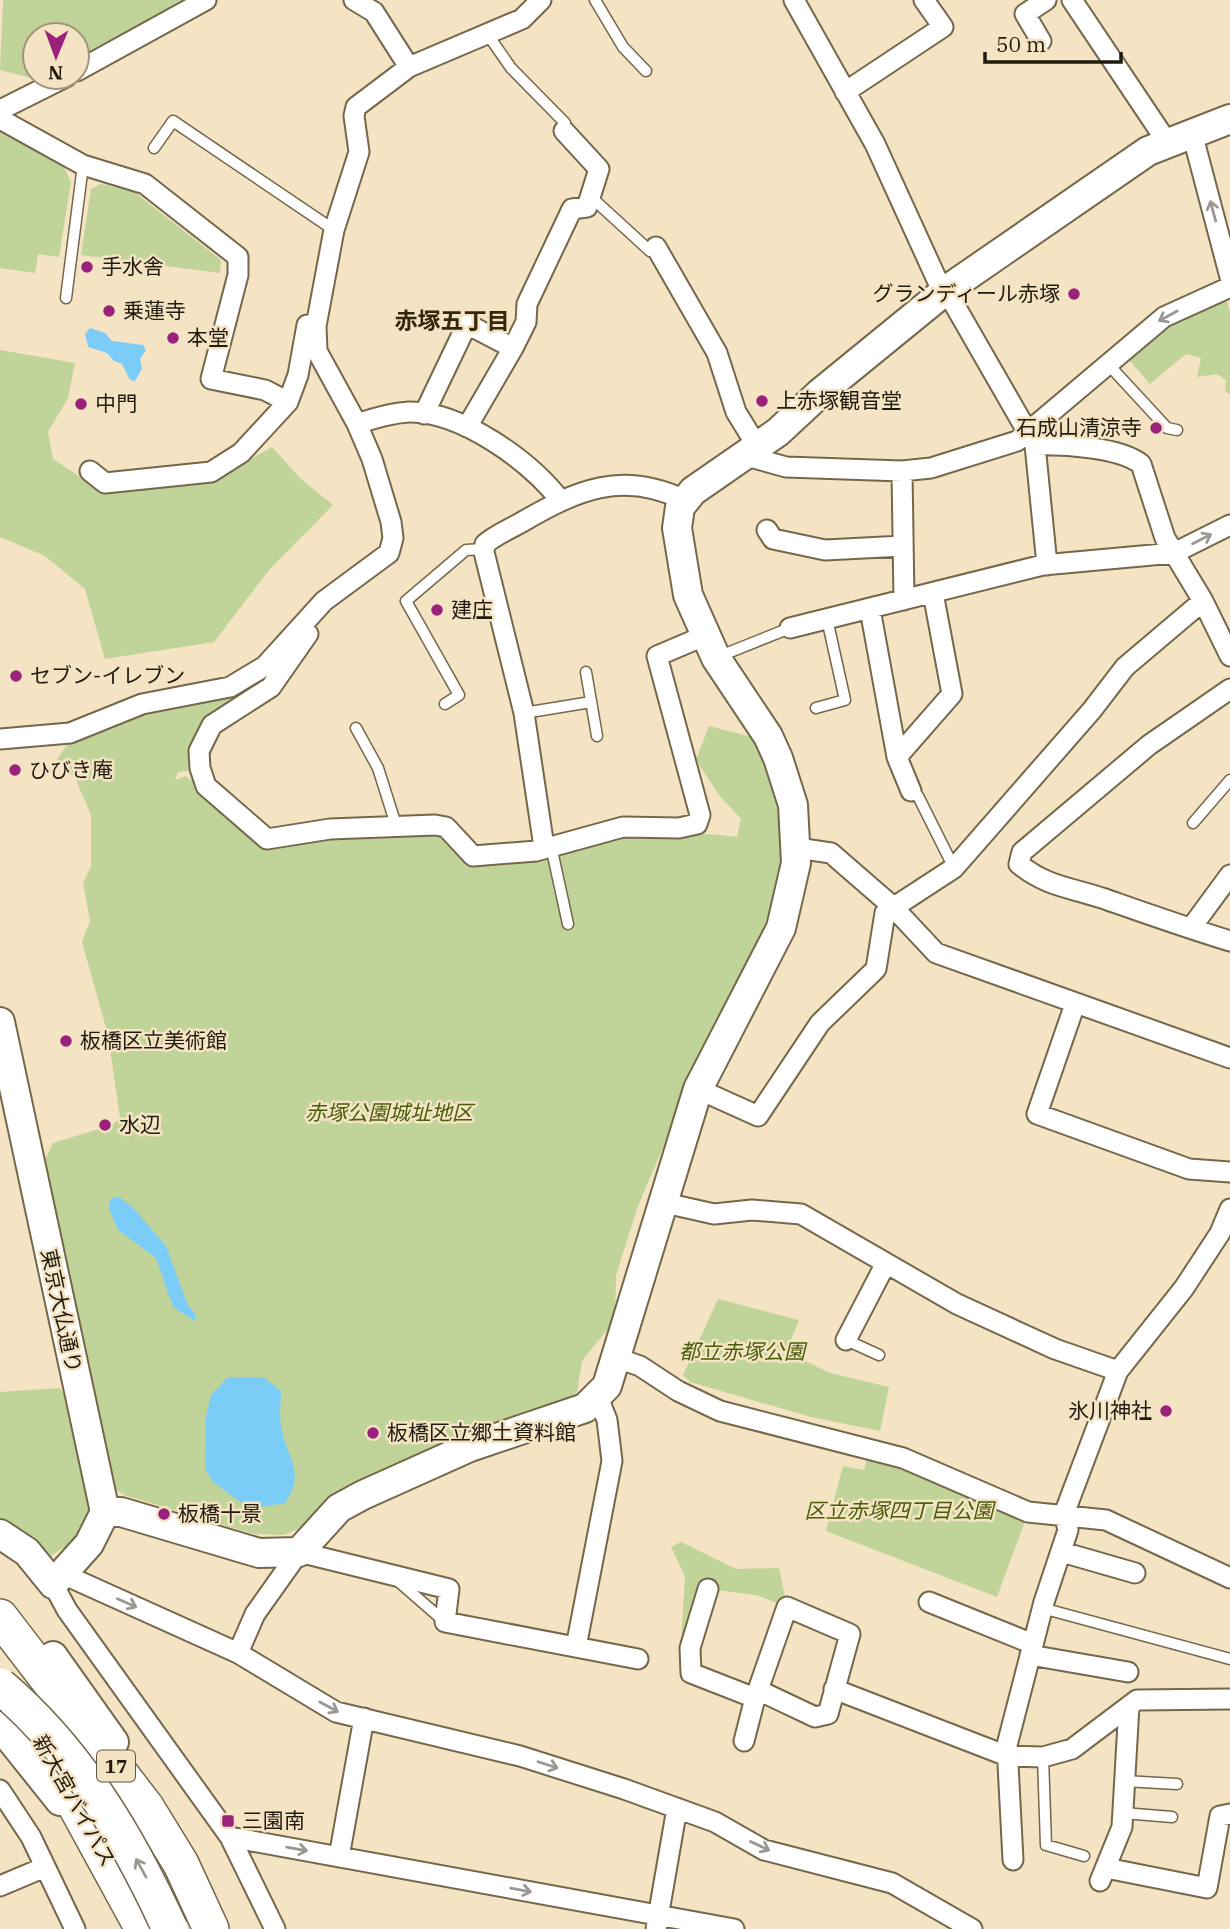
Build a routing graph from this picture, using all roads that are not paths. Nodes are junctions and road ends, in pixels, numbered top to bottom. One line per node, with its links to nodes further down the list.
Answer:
1 (206, 0): 11 (street)
2 (354, 0): 12 (street)
3 (541, 0): 9 (street)
4 (595, 0): 13 (lane)
5 (794, 0): 15 (street)
6 (923, 0): 15 (street)
7 (1046, 0): 10 (street)
8 (1072, 0): 20 (street)
9 (488, 35): 12 (street); 19 (lane)
10 (1041, 41)
11 (91, 63)
12 (409, 67): 24 (street)
13 (646, 71)
14 (38, 91): 16 (street)
15 (845, 92): 29 (street)
16 (0, 110)
17 (0, 119): 22 (street)
18 (1230, 119): 20 (street)
19 (564, 131): 23 (street)
20 (1180, 137): 26 (street, one-way to 20); 29 (street)
21 (154, 148): 24 (lane)
22 (83, 165): 30 (lane); 33 (street)
23 (591, 197): 25 (lane); 31 (street)
24 (334, 230): 27 (street)
25 (656, 247): 39 (street)
26 (1230, 277)
27 (322, 285): 33 (street); 35 (street)
28 (1230, 287): 32 (street, one-way to 32)
29 (945, 291): 38 (street); 39 (street)
30 (66, 298)
31 (513, 348): 34 (street); 36 (street)
32 (1107, 363): 37 (lane); 38 (street)
33 (288, 402): 40 (street)
34 (424, 414): 35 (street); 36 (street)
35 (357, 424): 54 (street)
36 (467, 427): 42 (street)
37 (1177, 430)
38 (1032, 439): 41 (street); 48 (street); 49 (street)
39 (750, 450): 41 (street); 43 (street)
40 (90, 471)
41 (902, 471): 46 (street)
42 (560, 500): 43 (street); 47 (street)
43 (684, 500): 57 (street)
44 (1230, 525): 48 (street, one-way to 44)
45 (767, 530): 46 (street)
46 (903, 546): 51 (street)
47 (484, 549): 62 (lane); 64 (street)
48 (1174, 553): 49 (street); 52 (street)
49 (1046, 565): 50 (street)
50 (933, 593): 51 (street); 68 (street)
51 (904, 600): 53 (street)
52 (1203, 601): 58 (street); 75 (street)
53 (870, 609): 55 (street); 68 (street)
54 (310, 619): 67 (street); 72 (street)
55 (827, 619): 56 (street); 63 (lane)
56 (790, 628): 57 (lane)
57 (710, 647): 73 (street); 74 (street)
58 (1230, 656)
59 (586, 671): 61 (lane)
60 (1230, 689): 79 (street)
61 (591, 702): 64 (lane); 66 (lane)
62 (445, 704)
63 (816, 708)
64 (524, 713): 73 (street)
65 (356, 727): 72 (lane)
66 (597, 736)
67 (0, 739)
68 (897, 757): 70 (street)
69 (1230, 779): 71 (lane)
70 (914, 793): 75 (lane)
71 (1193, 823)
72 (396, 825): 73 (street)
73 (547, 847): 78 (lane)
74 (797, 848): 77 (street); 84 (street)
75 (954, 868): 77 (street)
76 (1230, 875): 79 (street)
77 (892, 906): 81 (street); 84 (street)
78 (568, 924)
79 (1191, 928): 80 (street)
80 (1230, 941)
81 (1075, 1004): 83 (street); 85 (street)
82 (0, 1022): 94 (street, 東京大仏通り)
83 (1230, 1058)
84 (698, 1089): 86 (street)
85 (1230, 1172)
86 (665, 1203): 88 (street); 91 (street)
87 (1230, 1209): 92 (street)
88 (886, 1263): 89 (street); 92 (street)
89 (846, 1340): 90 (lane)
90 (879, 1355)
91 (617, 1358): 93 (street); 95 (street)
92 (1118, 1371): 95 (street)
93 (598, 1396): 97 (street); 109 (street)
94 (105, 1512): 97 (street); 102 (street)
95 (1065, 1514): 98 (street); 101 (street)
96 (0, 1534): 102 (street)
97 (299, 1552): 100 (street); 111 (street)
98 (1062, 1552): 99 (street); 105 (street)
99 (1135, 1573)
100 (392, 1575): 107 (lane); 107 (street)
101 (1230, 1578)
102 (59, 1580): 111 (street, one-way to 111); 134 (street)
103 (708, 1589): 119 (street)
104 (929, 1602): 110 (street)
105 (1042, 1608): 110 (street); 113 (lane)
106 (0, 1617): 138 (highway, 新大宮バイパス / 17)
107 (445, 1622): 109 (street)
108 (0, 1646): 146 (highway)
109 (576, 1647): 114 (street)
110 (1032, 1649): 115 (street); 125 (street)
111 (238, 1653): 122 (street, one-way to 122)
112 (53, 1656): 138 (street)
113 (1230, 1658)
114 (638, 1660)
115 (1128, 1672)
116 (0, 1675): 141 (highway, 新大宮バイパス / 17)
117 (0, 1686): 145 (highway, one-way to 117, bridge)
118 (834, 1689): 119 (street); 119 (street); 125 (street)
119 (756, 1694): 124 (street)
120 (1230, 1699): 121 (street)
121 (1129, 1706): 126 (street); 127 (street)
122 (364, 1718): 130 (street, one-way to 130); 136 (street)
123 (0, 1726): 141 (street)
124 (744, 1741)
125 (1007, 1756): 126 (street); 137 (street)
126 (1043, 1757): 135 (lane)
127 (1124, 1781): 128 (lane); 131 (street)
128 (1177, 1784)
129 (0, 1790): 139 (street)
130 (677, 1808): 142 (street); 150 (street, one-way to 150)
131 (1123, 1813): 132 (street); 133 (lane)
132 (1230, 1814)
133 (1172, 1818)
134 (230, 1837): 136 (street, one-way to 136); 148 (street)
135 (1084, 1856)
136 (339, 1857): 142 (street, one-way to 142)
137 (1013, 1860)
138 (181, 1864): 147 (highway, 新大宮バイパス / 17)
139 (45, 1867): 140 (street); 143 (street)
140 (0, 1886)
141 (124, 1892): 144 (highway, 新大宮バイパス / 17)
142 (657, 1922): 149 (street)
143 (75, 1929)
144 (144, 1929)
145 (170, 1929)
146 (197, 1929)
147 (211, 1929)
148 (275, 1929)
149 (734, 1929)
150 (972, 1929)

